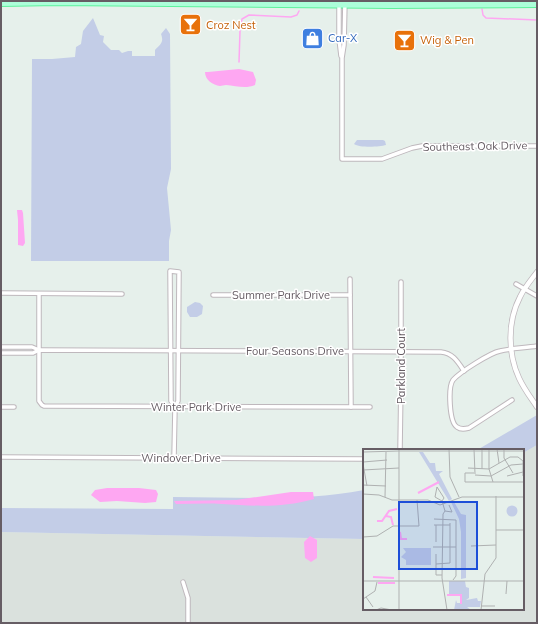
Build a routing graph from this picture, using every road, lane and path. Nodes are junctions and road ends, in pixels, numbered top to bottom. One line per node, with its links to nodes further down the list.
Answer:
1 (160, 2): 2 (main road); 3 (main road)
2 (1, 3)
3 (342, 3): 4 (main road); 5 (street, Southeast Oak Drive)
4 (537, 4)
5 (537, 146)
6 (537, 272): 10 (street)
7 (350, 279): 15 (street)
8 (401, 282): 24 (street, Parkland Court)
9 (516, 284): 10 (street)
10 (525, 289): 16 (street); 19 (street)
11 (1, 294): 12 (street)
12 (40, 294): 13 (street); 20 (street)
13 (122, 294)
14 (213, 295): 15 (street, Summer Park Drive)
15 (350, 295): 23 (street)
16 (537, 296)
17 (537, 346): 19 (street)
18 (1, 347): 20 (street, Four Seasons Drive)
19 (511, 349): 26 (street); 33 (street)
20 (39, 350): 22 (street, Four Seasons Drive); 25 (street, Four Seasons Drive); 30 (street, Winter Park Drive)
21 (179, 350): 22 (street, Four Seasons Drive); 22 (street); 23 (street, Four Seasons Drive); 30 (street)
22 (171, 351): 30 (street)
23 (351, 351): 24 (street, Four Seasons Drive); 31 (street)
24 (401, 352): 26 (street, Four Seasons Drive); 34 (street, Parkland Court)
25 (1, 353)
26 (464, 371): 27 (street)
27 (512, 400)
28 (1, 406): 29 (street)
29 (14, 407)
30 (175, 407): 31 (street, Winter Park Drive); 36 (street)
31 (350, 407): 32 (street, Winter Park Drive)
32 (370, 407)
33 (537, 407)
34 (400, 449)
35 (1, 457): 36 (street, Windover Drive)
36 (174, 458): 37 (street, Windover Drive)
37 (363, 459)
38 (183, 582): 39 (street)
39 (188, 623)

